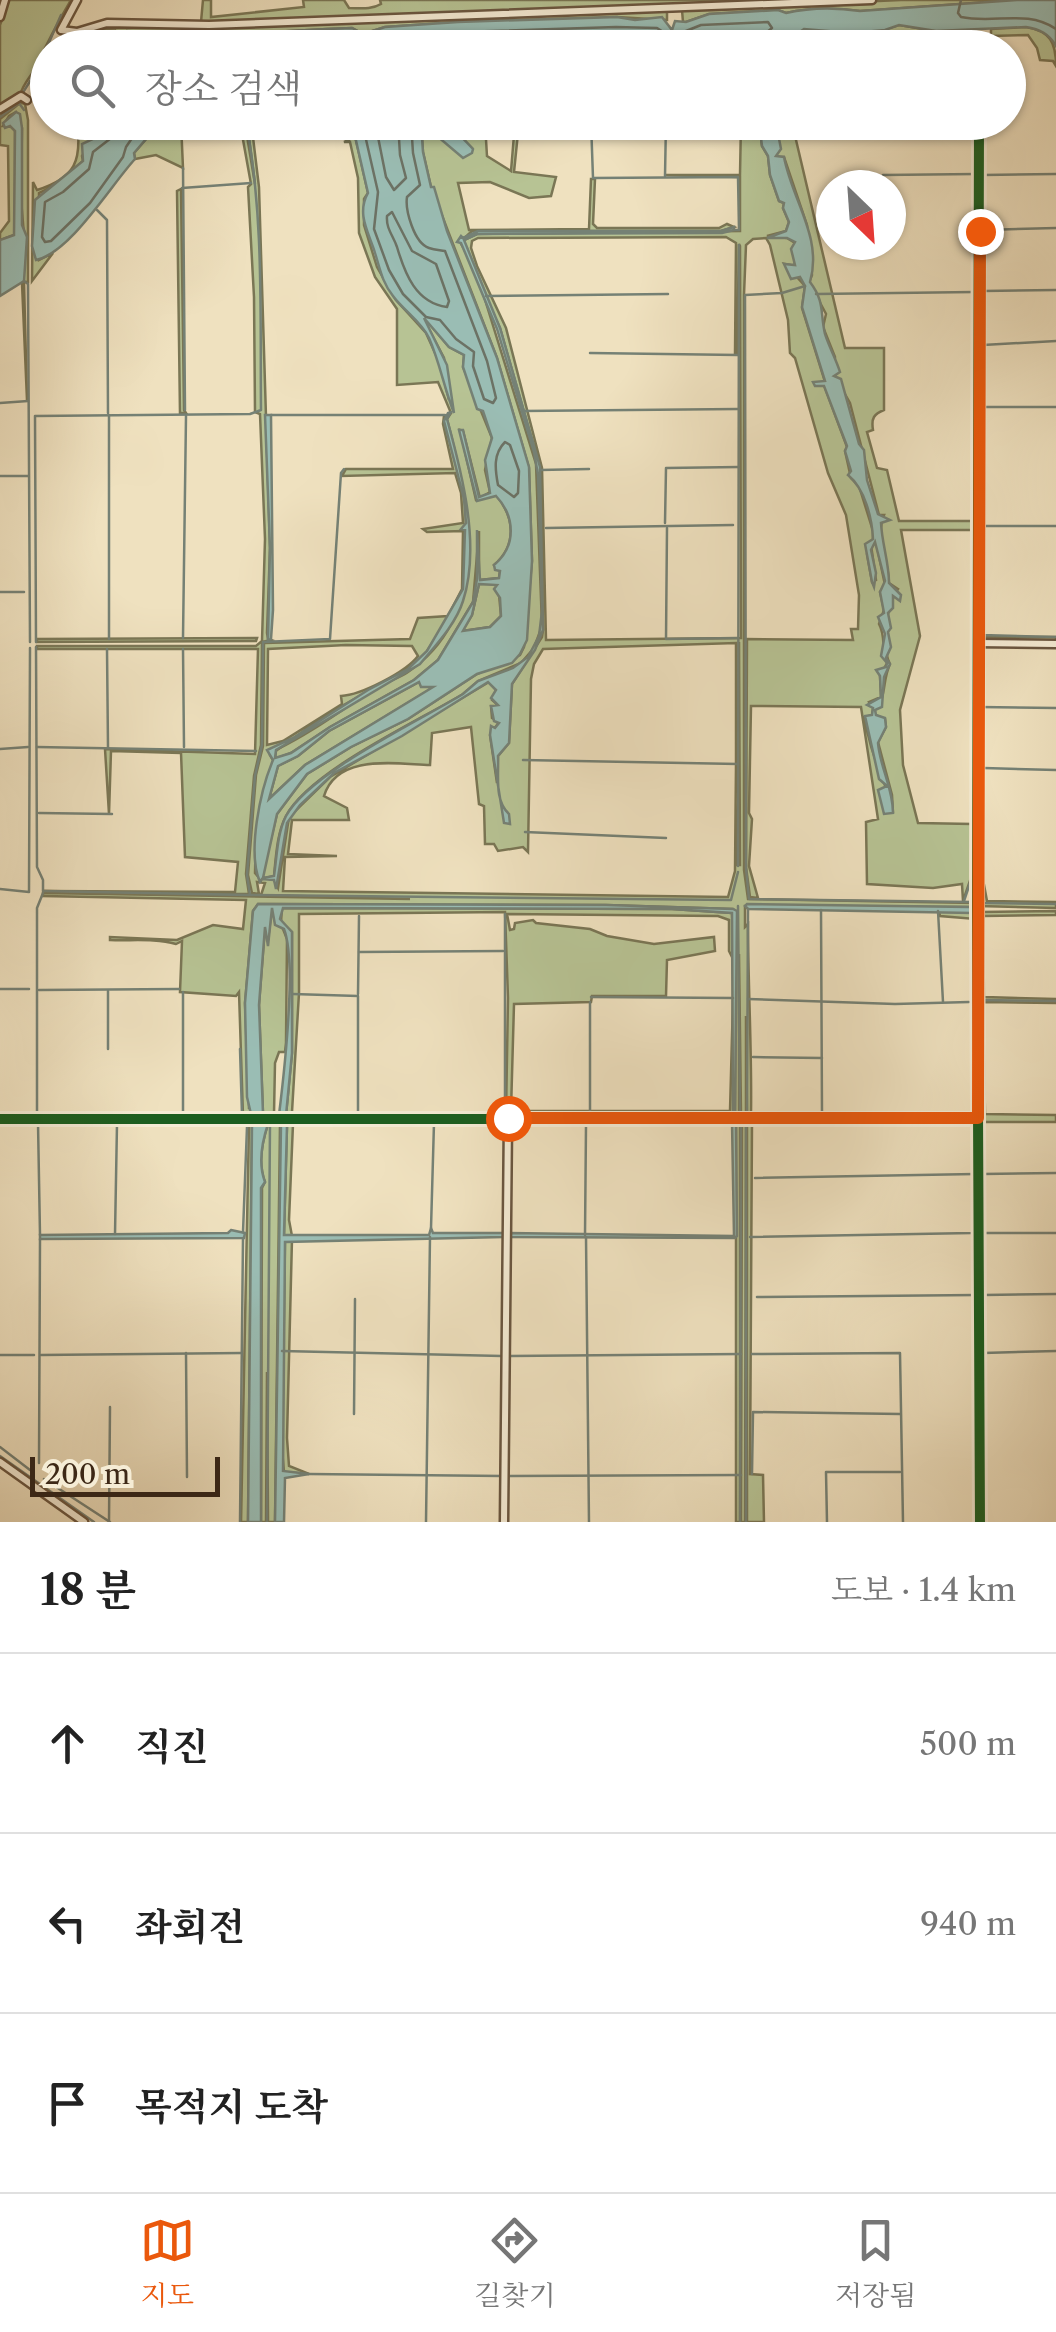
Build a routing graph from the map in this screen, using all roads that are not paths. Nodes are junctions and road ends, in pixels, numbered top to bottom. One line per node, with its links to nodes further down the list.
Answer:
1 (5, 0): 4 (street)
2 (76, 0): 5 (street)
3 (872, 0): 6 (street)
4 (0, 17)
5 (60, 30)
6 (84, 30)
7 (28, 100): 8 (street)
8 (0, 110)
9 (979, 140): 10 (street)
10 (978, 643): 11 (street); 13 (street)
11 (1056, 644)
12 (508, 1118): 13 (street); 14 (street); 19 (street)
13 (978, 1118): 20 (street)
14 (0, 1119)
15 (0, 1462): 16 (street)
16 (71, 1513): 17 (street); 18 (street)
17 (63, 1522)
18 (84, 1522)
19 (504, 1522)
20 (980, 1522)

